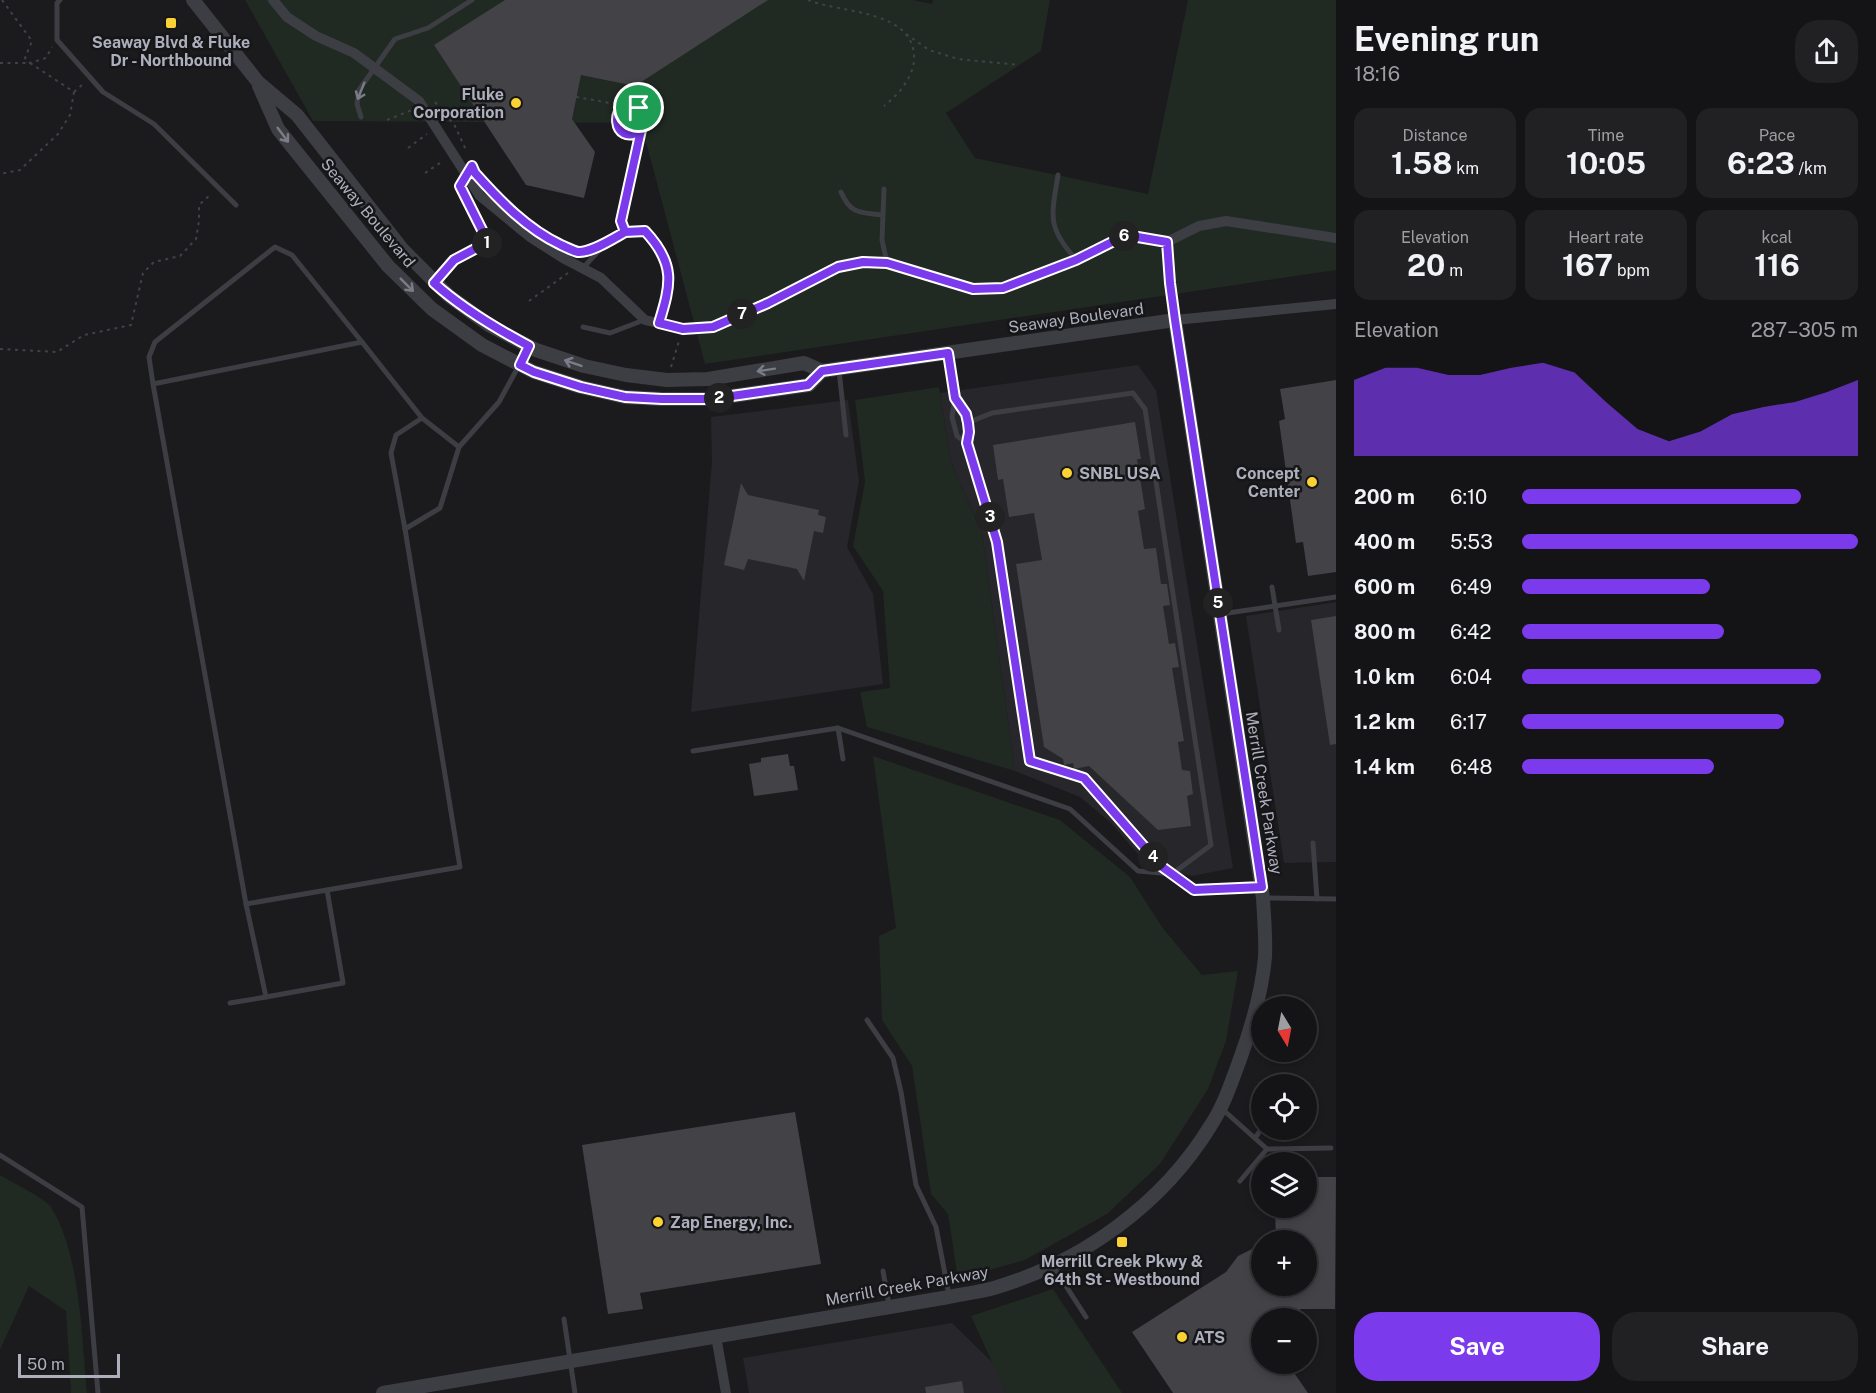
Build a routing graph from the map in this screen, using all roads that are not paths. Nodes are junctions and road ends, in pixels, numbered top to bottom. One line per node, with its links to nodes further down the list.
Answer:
1 (193, 0): 6 (street, Seaway Boulevard)
2 (273, 0): 5 (street)
3 (472, 0): 5 (lane)
4 (57, 1): 11 (lane)
5 (374, 67): 7 (lane, one-way to 7); 17 (street)
6 (258, 82): 24 (street, Seaway Boulevard); 26 (street, Seaway Boulevard, one-way to 26)
7 (361, 117)
8 (1058, 176): 15 (lane)
9 (884, 189): 12 (lane)
10 (841, 192): 12 (lane)
11 (236, 206)
12 (882, 214): 16 (lane)
13 (1336, 238): 14 (street)
14 (1167, 242): 15 (street); 20 (street)
15 (1076, 260): 16 (street)
16 (887, 263): 21 (street)
17 (578, 266): 19 (street); 21 (lane)
18 (1336, 304): 20 (street, Seaway Boulevard)
19 (645, 320): 21 (street); 22 (lane)
20 (1175, 320): 25 (street, Seaway Boulevard); 40 (street, Merrill Creek Parkway)
21 (659, 323)
22 (583, 327)
23 (362, 342): 29 (lane); 29 (lane); 31 (lane)
24 (529, 346): 26 (lane); 28 (street, Seaway Boulevard, one-way to 24)
25 (948, 353): 27 (street, Seaway Boulevard); 30 (lane)
26 (520, 365): 28 (street, Seaway Boulevard); 35 (lane)
27 (839, 369): 28 (street, Seaway Boulevard); 33 (lane)
28 (822, 371)
29 (153, 384): 51 (lane)
30 (955, 398): 32 (lane); 34 (lane)
31 (422, 418): 35 (lane); 36 (lane)
32 (968, 423): 34 (lane); 46 (lane)
33 (846, 435)
34 (967, 443): 46 (lane)
35 (459, 447): 36 (lane)
36 (405, 529): 47 (lane)
37 (1272, 587): 39 (lane)
38 (1336, 597): 39 (lane)
39 (1275, 606): 40 (lane); 41 (lane)
40 (1220, 614): 48 (street, Merrill Creek Parkway)
41 (1279, 630)
42 (838, 728): 43 (lane); 44 (lane); 46 (lane)
43 (693, 751)
44 (843, 759)
45 (1313, 843): 49 (lane)
46 (1172, 874): 48 (lane)
47 (327, 890): 51 (lane); 52 (lane)
48 (1262, 892): 49 (lane); 55 (street, Merrill Creek Parkway)
49 (1317, 899): 50 (lane)
50 (1336, 899)
51 (246, 904): 52 (lane)
52 (266, 997): 53 (lane)
53 (230, 1003)
54 (867, 1020): 64 (lane)
55 (1220, 1107): 56 (lane); 62 (street, Merrill Creek Parkway)
56 (1251, 1134)
57 (1257, 1140): 59 (lane)
58 (1331, 1148): 59 (lane)
59 (1267, 1149): 61 (lane)
60 (0, 1155): 70 (lane)
61 (1240, 1181)
62 (1052, 1264): 64 (street, Merrill Creek Parkway); 66 (lane)
63 (884, 1271): 65 (lane)
64 (949, 1297): 65 (street, Merrill Creek Parkway)
65 (890, 1307): 68 (street, Merrill Creek Parkway)
66 (1086, 1317)
67 (564, 1319): 69 (lane)
68 (716, 1336): 69 (street, Merrill Creek Parkway); 73 (street)
69 (571, 1361): 71 (street, Merrill Creek Parkway); 72 (lane)
70 (98, 1393)
71 (383, 1393)
72 (575, 1393)
73 (726, 1393)

